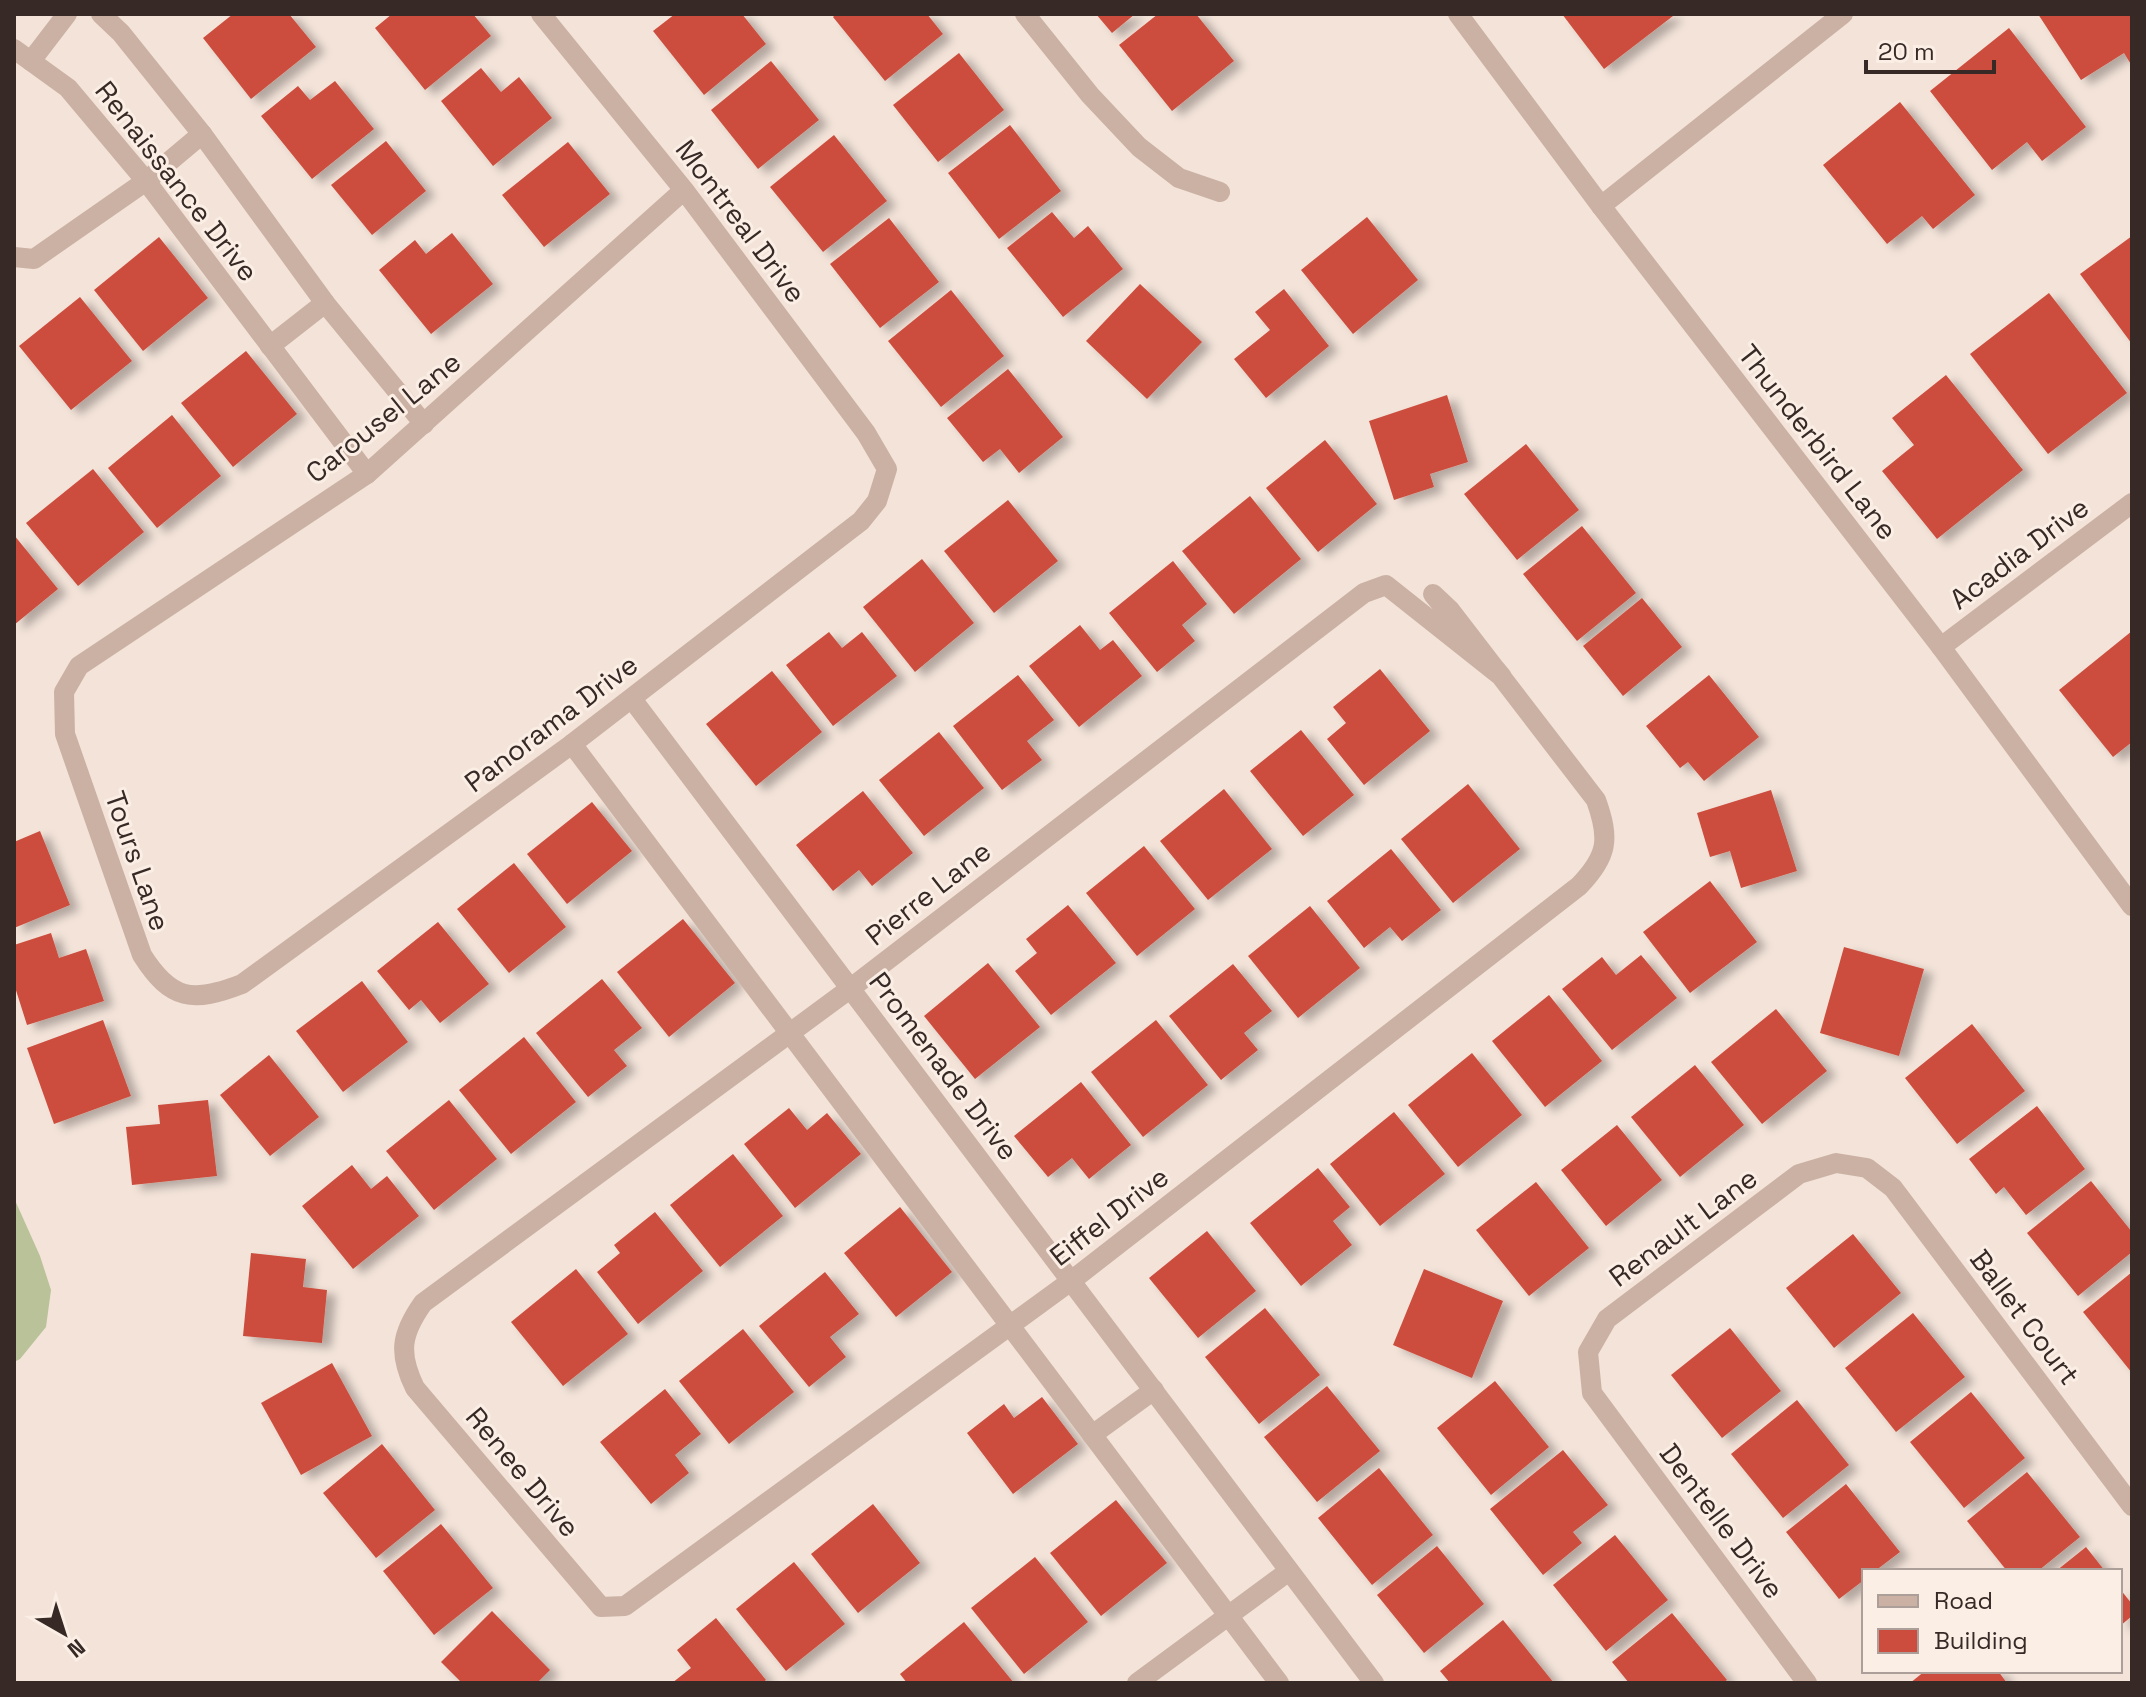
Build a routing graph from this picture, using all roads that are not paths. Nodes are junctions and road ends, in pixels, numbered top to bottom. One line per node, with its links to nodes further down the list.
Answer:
1 (67, 14): 7 (street, Renaissance Drive)
2 (101, 14): 8 (street, Renaissance Drive)
3 (541, 14): 10 (street, Montreal Drive)
4 (1025, 14): 11 (street)
5 (1458, 14): 12 (street, Thunderbird Lane)
6 (1843, 14): 12 (street)
7 (22, 55): 9 (street, Renaissance Drive)
8 (202, 134): 9 (street); 14 (street, Renaissance Drive)
9 (146, 181): 13 (street); 15 (street, Renaissance Drive)
10 (684, 190): 16 (street, Carousel Lane); 17 (street, Montreal Drive)
11 (1220, 192)
12 (1601, 206): 20 (street, Thunderbird Lane)
13 (14, 257)
14 (325, 303): 15 (street); 16 (street, Renaissance Drive)
15 (270, 346): 18 (street, Renaissance Drive)
16 (424, 424): 18 (street, Carousel Lane)
17 (887, 469): 23 (street, Panorama Drive)
18 (367, 474): 22 (street, Carousel Lane)
19 (2132, 503): 20 (street, Acadia Drive)
20 (1941, 647): 25 (street, Thunderbird Lane)
21 (1502, 677): 26 (street, Pierre Lane); 30 (street, Eiffel Drive)
22 (64, 692): 27 (street, Tours Lane)
23 (632, 699): 24 (street, Panorama Drive); 26 (street, Promenade Drive)
24 (572, 744): 27 (street, Panorama Drive); 28 (street)
25 (2132, 906)
26 (851, 988): 28 (street, Pierre Lane); 30 (street, Promenade Drive)
27 (219, 993)
28 (790, 1034): 31 (street); 32 (street, Pierre Lane)
29 (1867, 1168): 34 (street, Renault Lane); 36 (street, Ballet Court)
30 (1071, 1281): 31 (street, Eiffel Drive); 33 (street, Promenade Drive)
31 (1011, 1326): 35 (street); 38 (street, Eiffel Drive)
32 (403, 1347): 38 (street, Renee Drive)
33 (1154, 1390): 35 (street); 37 (street, Promenade Drive)
34 (1592, 1393): 43 (street, Dentelle Drive)
35 (1092, 1435): 39 (street)
36 (2132, 1506)
37 (1289, 1571): 39 (street); 42 (street, Promenade Drive)
38 (625, 1606)
39 (1229, 1616): 40 (street); 41 (street)
40 (1137, 1683)
41 (1279, 1683)
42 (1374, 1683)
43 (1807, 1683)

